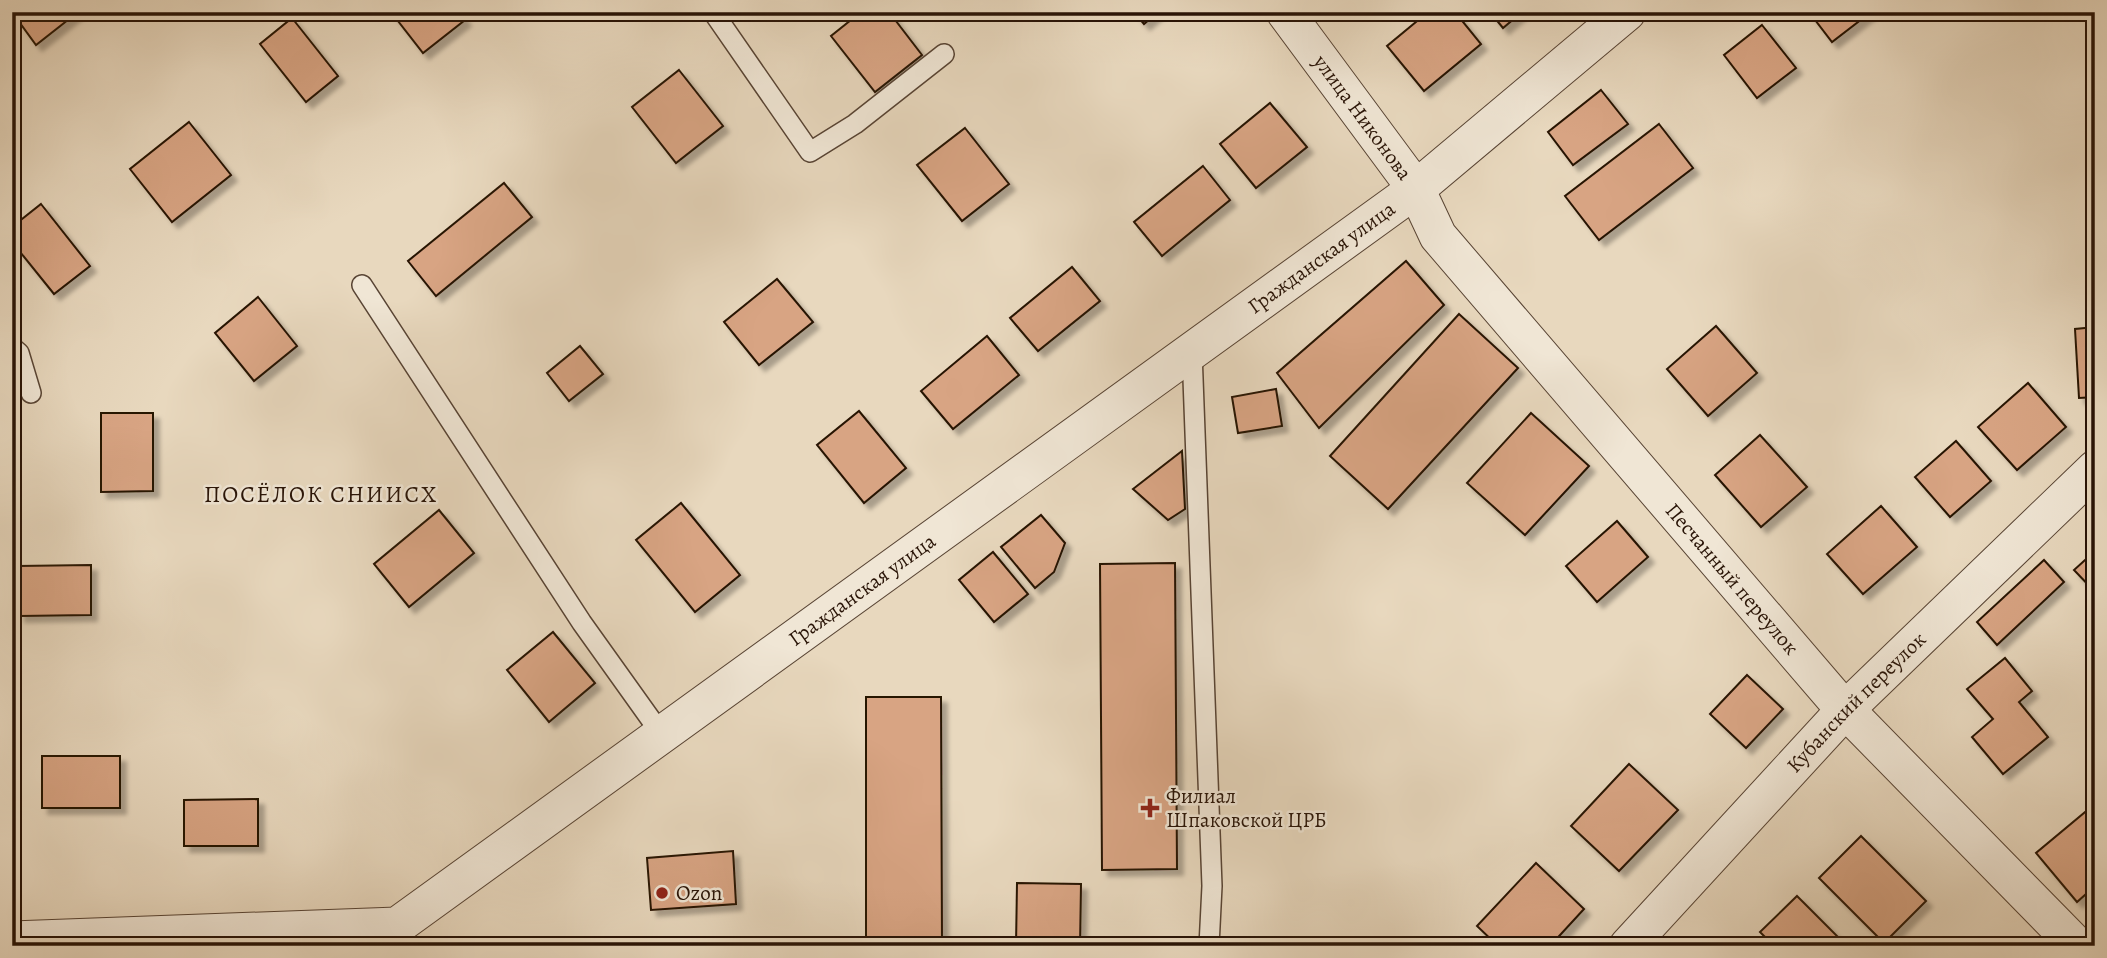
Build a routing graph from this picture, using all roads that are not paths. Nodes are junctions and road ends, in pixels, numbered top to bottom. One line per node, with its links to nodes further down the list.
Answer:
1 (713, 12): 4 (lane)
2 (1284, 12): 5 (street, улица Никонова)
3 (1627, 12): 5 (street, Гражданская улица)
4 (944, 54)
5 (1416, 189): 8 (street, Гражданская улица); 11 (street, Песчанный переулок)
6 (362, 285): 12 (lane)
7 (12, 347): 9 (lane)
8 (1192, 352): 12 (street, Гражданская улица); 14 (lane)
9 (30, 393)
10 (2095, 469): 11 (street, Кубанский переулок)
11 (1845, 710): 15 (street, Кубанский переулок); 16 (street, Песчанный переулок)
12 (662, 735): 13 (street, Гражданская улица)
13 (12, 940)
14 (1209, 946)
15 (1628, 946)
16 (2077, 946)

